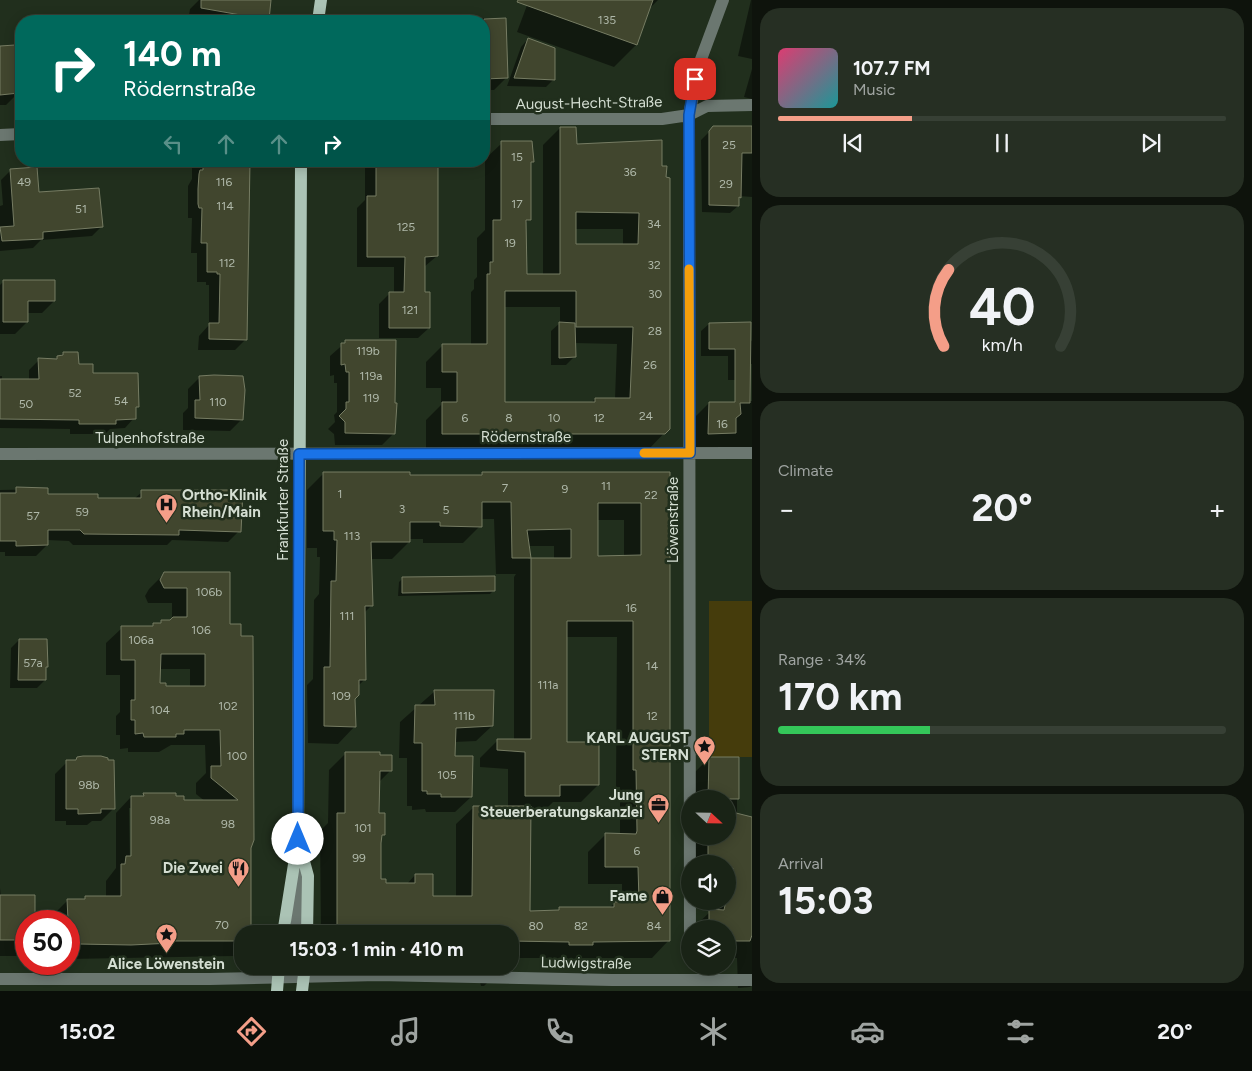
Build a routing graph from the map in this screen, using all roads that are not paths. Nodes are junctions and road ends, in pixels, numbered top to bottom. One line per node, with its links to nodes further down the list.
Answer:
1 (321, 0): 3 (main road)
2 (723, 0): 5 (street, Löwenstraße)
3 (319, 15)
4 (752, 105): 5 (street, August-Hecht-Straße)
5 (689, 115): 6 (street, August-Hecht-Straße); 10 (street, Löwenstraße)
6 (490, 119)
7 (15, 134): 8 (street)
8 (0, 135)
9 (301, 167): 13 (main road, Frankfurter Straße)
10 (690, 453): 11 (street, Rödernstraße); 13 (street, Rödernstraße); 15 (street, Löwenstraße)
11 (752, 453)
12 (0, 454): 13 (street, Tulpenhofstraße)
13 (299, 454): 14 (main road, Frankfurter Straße)
14 (298, 839): 16 (main road, Frankfurter Straße); 18 (main road, Frankfurter Straße)
15 (690, 920)
16 (284, 925)
17 (297, 925): 19 (street, Frankfurter Straße)
18 (305, 925)
19 (305, 925)
20 (234, 973): 25 (street, Ludwigstraße)
21 (278, 975): 28 (main road)
22 (304, 975): 29 (main road)
23 (378, 975): 26 (street, Ludwigstraße)
24 (690, 975): 26 (street)
25 (0, 979)
26 (690, 979): 27 (street, Ludwigstraße)
27 (747, 984)
28 (276, 991)
29 (302, 991)

